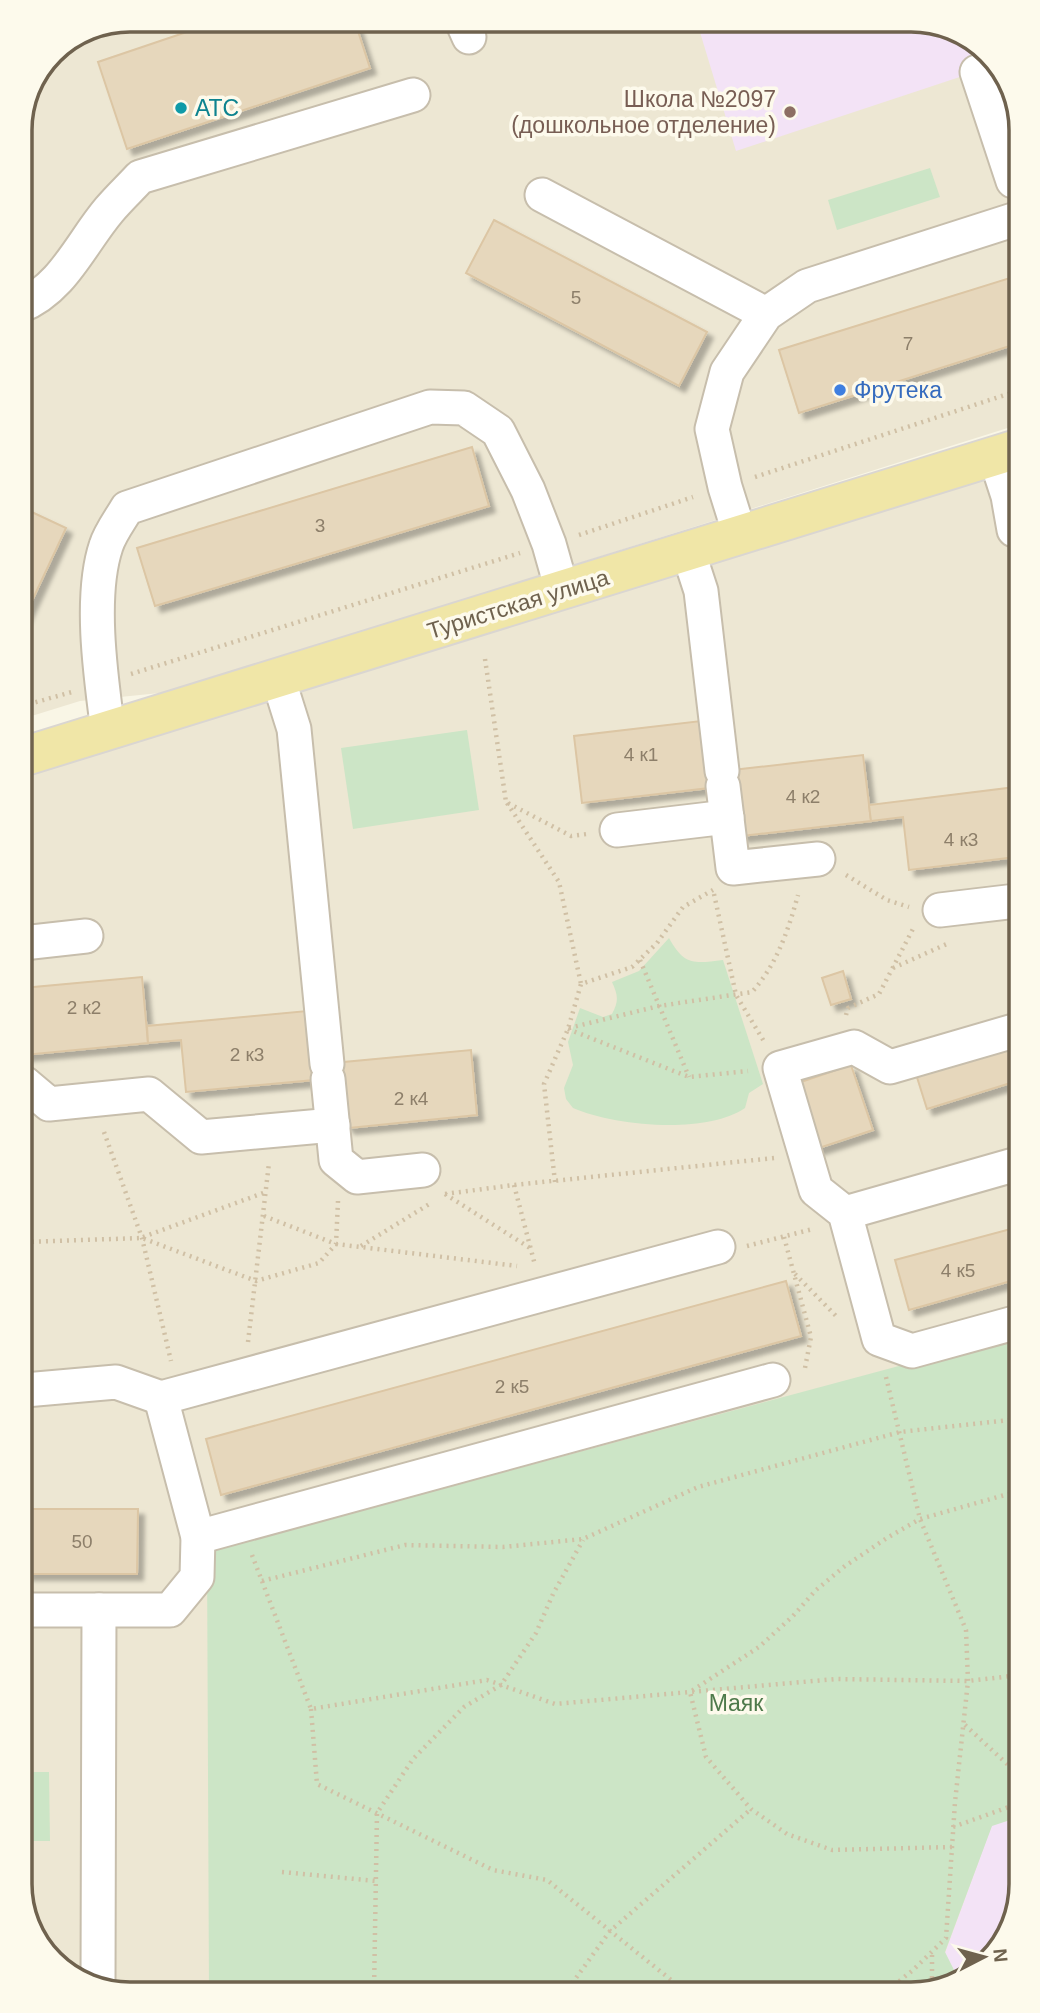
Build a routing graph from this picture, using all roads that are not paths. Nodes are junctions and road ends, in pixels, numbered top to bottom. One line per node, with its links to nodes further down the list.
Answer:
1 (977, 72): 3 (lane)
2 (414, 95): 6 (lane)
3 (1009, 169)
4 (542, 195): 7 (lane)
5 (1009, 221): 7 (lane)
6 (32, 301)
7 (766, 314): 10 (lane)
8 (1004, 453): 9 (lane); 10 (main road, Туристская улица)
9 (1009, 502)
10 (740, 535): 11 (main road, Туристская улица)
11 (688, 551): 12 (main road, Туристская улица); 16 (lane)
12 (562, 590): 13 (main road, Туристская улица); 14 (lane)
13 (278, 678): 14 (main road, Туристская улица); 25 (lane)
14 (108, 731): 15 (main road, Туристская улица)
15 (32, 754)
16 (724, 792): 17 (lane); 18 (lane)
17 (617, 830)
18 (812, 859)
19 (1009, 902): 20 (lane)
20 (931, 910)
21 (86, 936): 22 (lane)
22 (32, 942)
23 (1009, 1032): 28 (lane)
24 (32, 1090): 25 (lane)
25 (333, 1125): 27 (lane)
26 (1009, 1166): 28 (lane)
27 (434, 1182)
28 (845, 1213): 30 (lane)
29 (718, 1247): 33 (lane)
30 (1009, 1324)
31 (773, 1380): 34 (lane)
32 (32, 1389): 33 (lane)
33 (169, 1395): 34 (lane)
34 (198, 1537): 36 (lane)
35 (32, 1609): 36 (lane)
36 (99, 1610): 37 (lane)
37 (99, 1976)

